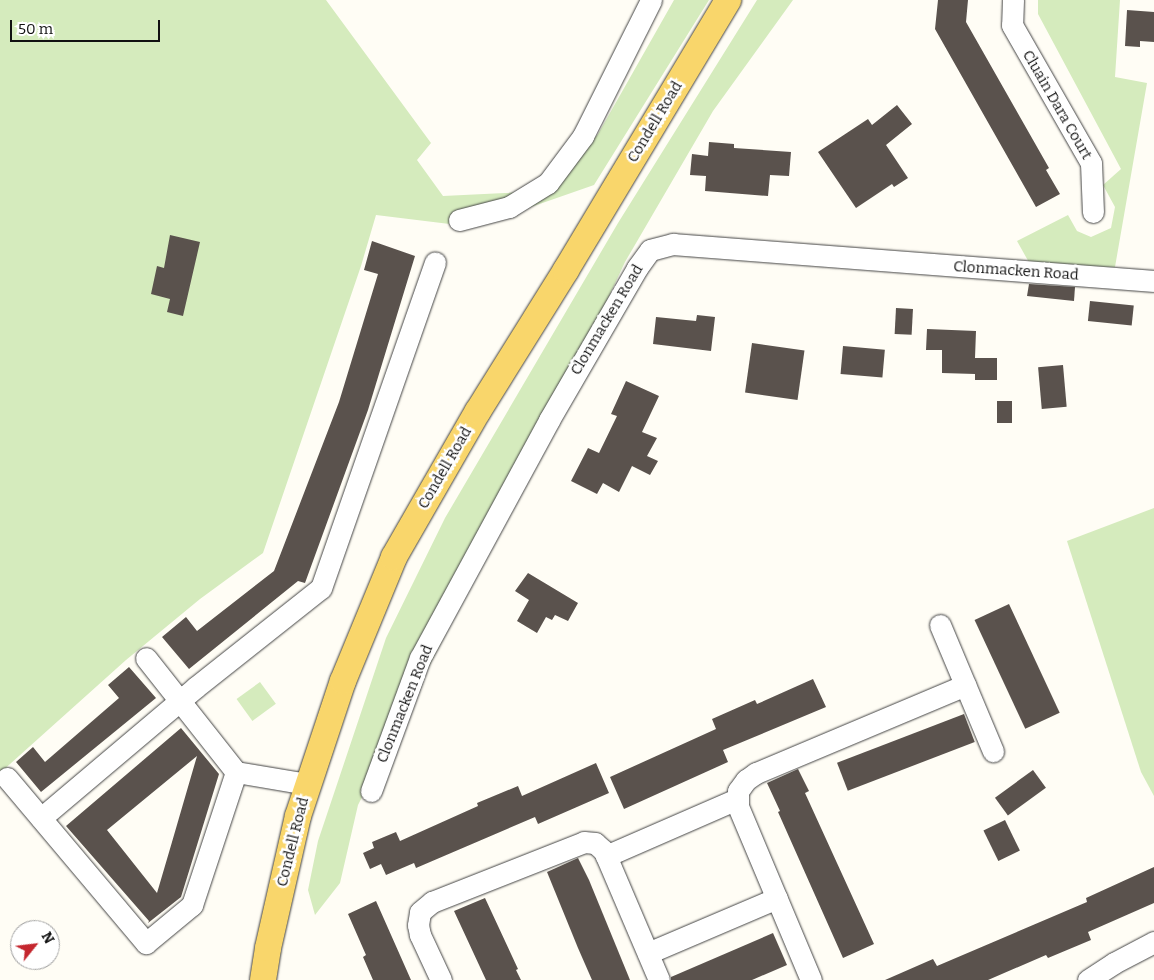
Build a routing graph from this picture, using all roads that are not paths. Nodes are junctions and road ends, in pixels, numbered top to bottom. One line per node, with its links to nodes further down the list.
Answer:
1 (651, 0): 5 (street)
2 (728, 0): 15 (main road, Condell Road)
3 (1014, 0): 4 (street, Cluain Dara Court)
4 (1093, 212)
5 (459, 220)
6 (435, 262): 11 (street)
7 (1154, 282): 16 (street, Clonmacken Road)
8 (940, 625): 10 (street)
9 (146, 658): 11 (street)
10 (965, 685): 12 (street); 17 (street)
11 (180, 700): 13 (street); 18 (street)
12 (993, 752)
13 (236, 772): 15 (street); 18 (street)
14 (7, 778): 18 (street)
15 (308, 784): 23 (main road, Condell Road)
16 (371, 791)
17 (737, 799): 19 (street); 20 (street)
18 (41, 818)
19 (606, 856): 22 (street); 24 (street)
20 (777, 898): 22 (street); 26 (street)
21 (1154, 942): 27 (street)
22 (648, 953): 25 (street)
23 (263, 980)
24 (440, 980)
25 (659, 980)
26 (811, 980)
27 (1088, 980)

